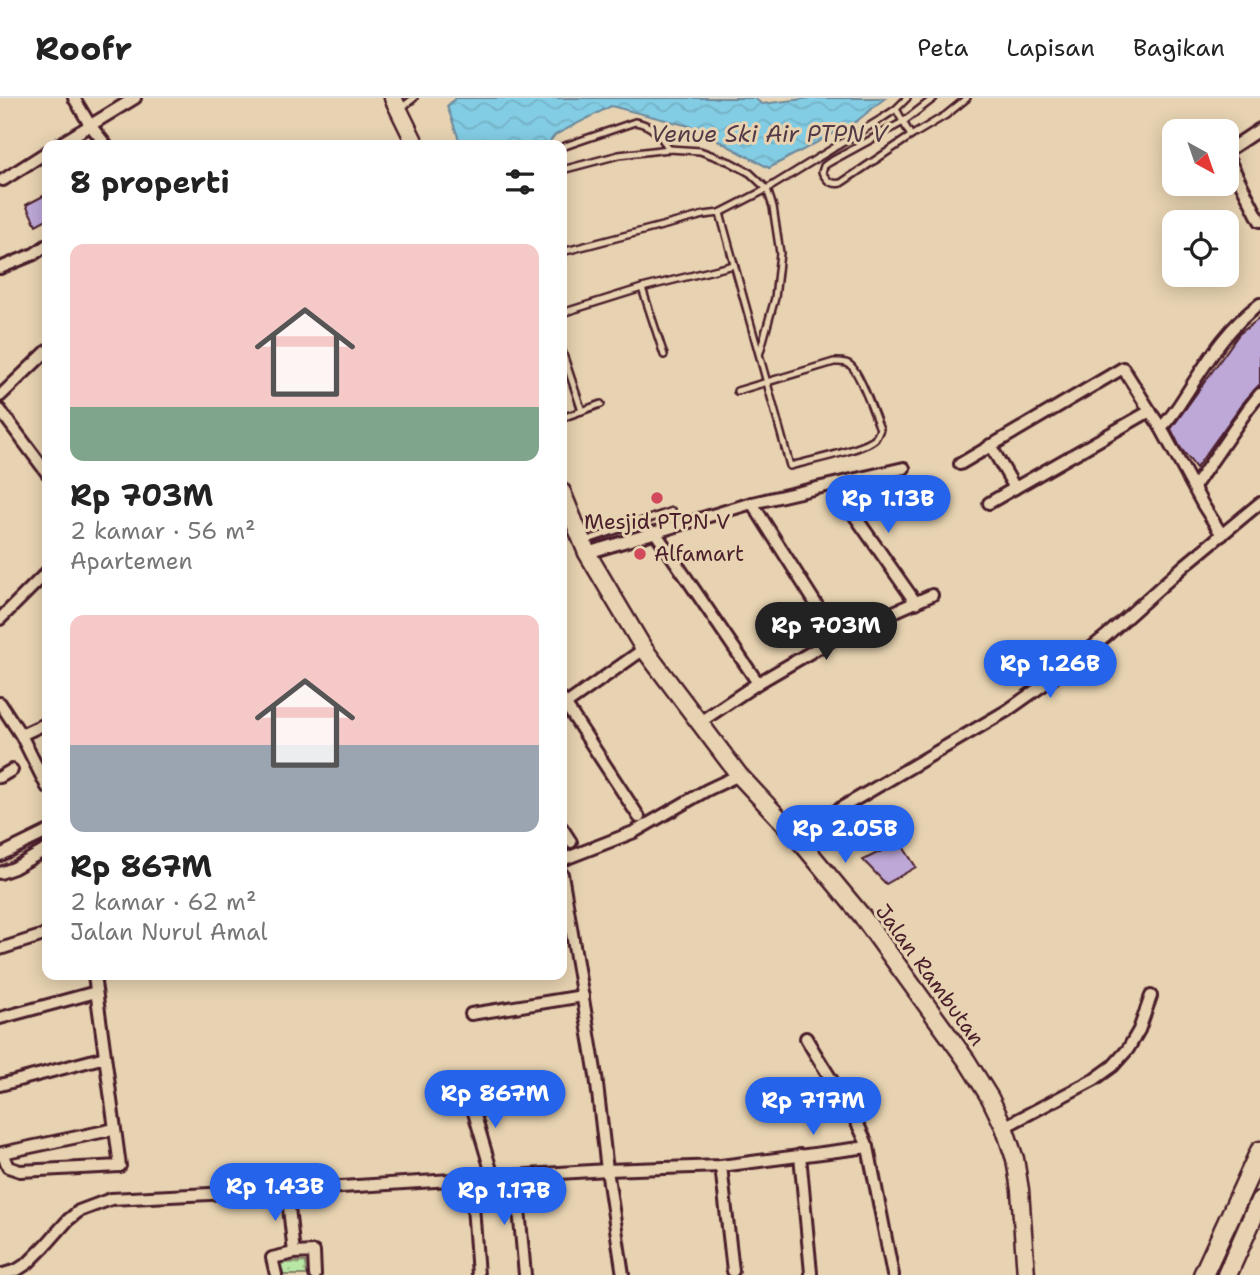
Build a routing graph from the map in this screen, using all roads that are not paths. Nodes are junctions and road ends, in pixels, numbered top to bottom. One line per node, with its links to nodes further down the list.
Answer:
1 (74, 98): 10 (street)
2 (135, 98): 10 (street)
3 (414, 98): 7 (lane)
4 (907, 98): 8 (lane)
5 (934, 98): 9 (lane)
6 (967, 98): 12 (lane)
7 (396, 104): 15 (main road)
8 (896, 109): 9 (lane); 23 (lane)
9 (903, 122): 12 (lane); 12 (lane)
10 (90, 125): 13 (street); 14 (street)
11 (1260, 129): 16 (street)
12 (911, 136)
13 (66, 140)
14 (102, 140)
15 (414, 140)
16 (1239, 143)
17 (567, 145): 18 (lane)
18 (669, 149): 20 (lane); 23 (lane)
19 (42, 155): 21 (street)
20 (567, 169)
21 (3, 180)
22 (1239, 180): 25 (street)
23 (767, 189): 24 (lane); 33 (lane)
24 (720, 214): 27 (lane); 28 (lane)
25 (1260, 221)
26 (42, 248): 29 (street)
27 (567, 251)
28 (734, 265): 30 (lane); 33 (lane)
29 (0, 268)
30 (642, 288): 32 (lane); 34 (lane)
31 (1260, 304): 46 (street)
32 (567, 311)
33 (759, 354): 37 (lane)
34 (664, 355)
35 (42, 356): 40 (street)
36 (567, 366): 43 (lane)
37 (767, 381): 37 (lane); 38 (lane)
38 (737, 391)
39 (1260, 394): 52 (street)
40 (0, 396)
41 (601, 404): 43 (lane)
42 (0, 410): 49 (street)
43 (582, 411): 45 (lane)
44 (1150, 411): 46 (street); 47 (street); 53 (street)
45 (567, 416)
46 (1161, 428): 52 (street)
47 (990, 445): 48 (street); 53 (street)
48 (960, 464)
49 (42, 466)
50 (904, 468): 51 (street)
51 (833, 485): 54 (street); 64 (street)
52 (1194, 486): 60 (street)
53 (1015, 488): 55 (street)
54 (752, 503): 59 (street); 66 (street)
55 (989, 503)
56 (1260, 503): 60 (street)
57 (567, 507): 61 (main road, Jalan Rambutan)
58 (672, 511): 61 (lane)
59 (654, 532): 61 (street); 68 (street)
60 (1222, 535): 81 (street)
61 (584, 548): 67 (main road, Jalan Rambutan)
62 (42, 577): 65 (street)
63 (932, 595): 64 (street)
64 (916, 603): 66 (street)
65 (0, 619)
66 (836, 637): 68 (street)
67 (644, 649): 69 (street); 72 (main road, Jalan Rambutan)
68 (758, 683): 72 (street)
69 (567, 700)
70 (0, 703): 74 (street)
71 (567, 709): 79 (street)
72 (700, 722): 76 (main road, Jalan Rambutan)
73 (42, 725): 74 (street)
74 (21, 735): 78 (street)
75 (12, 770): 77 (street)
76 (739, 775): 81 (main road, Jalan Rambutan); 86 (street)
77 (0, 777)
78 (42, 777)
79 (639, 817)
80 (42, 834): 85 (street)
81 (795, 835): 101 (main road, Jalan Rambutan)
82 (567, 836): 83 (street)
83 (571, 842)
84 (42, 852): 87 (street)
85 (0, 855)
86 (567, 858)
87 (0, 873)
88 (567, 903): 93 (street)
89 (42, 936): 90 (street)
90 (0, 949)
91 (94, 980): 92 (street)
92 (96, 992): 96 (street); 98 (street)
93 (583, 996): 95 (street); 107 (street)
94 (1151, 996): 101 (street)
95 (471, 1014)
96 (0, 1018)
97 (806, 1038): 103 (street)
98 (105, 1057): 99 (street); 102 (street)
99 (0, 1085)
100 (468, 1091): 109 (street)
101 (1004, 1127): 123 (main road, Jalan Rambutan)
102 (114, 1129): 102 (street)
103 (868, 1147): 105 (street); 122 (street)
104 (1260, 1150): 124 (main road)
105 (800, 1155): 106 (street); 115 (street)
106 (721, 1166): 107 (street); 114 (street)
107 (607, 1170): 108 (street); 121 (street)
108 (516, 1176): 109 (street); 120 (street)
109 (493, 1177): 110 (street)
110 (471, 1178): 111 (street); 119 (street)
111 (287, 1190): 113 (street); 116 (street)
112 (1260, 1201): 125 (main road)
113 (294, 1253): 117 (street); 118 (street)
114 (733, 1271)
115 (811, 1273)
116 (0, 1275)
117 (276, 1275)
118 (315, 1275)
119 (478, 1275)
120 (524, 1275)
121 (624, 1275)
122 (893, 1275)
123 (1026, 1275)
124 (1203, 1275)
125 (1227, 1275)

